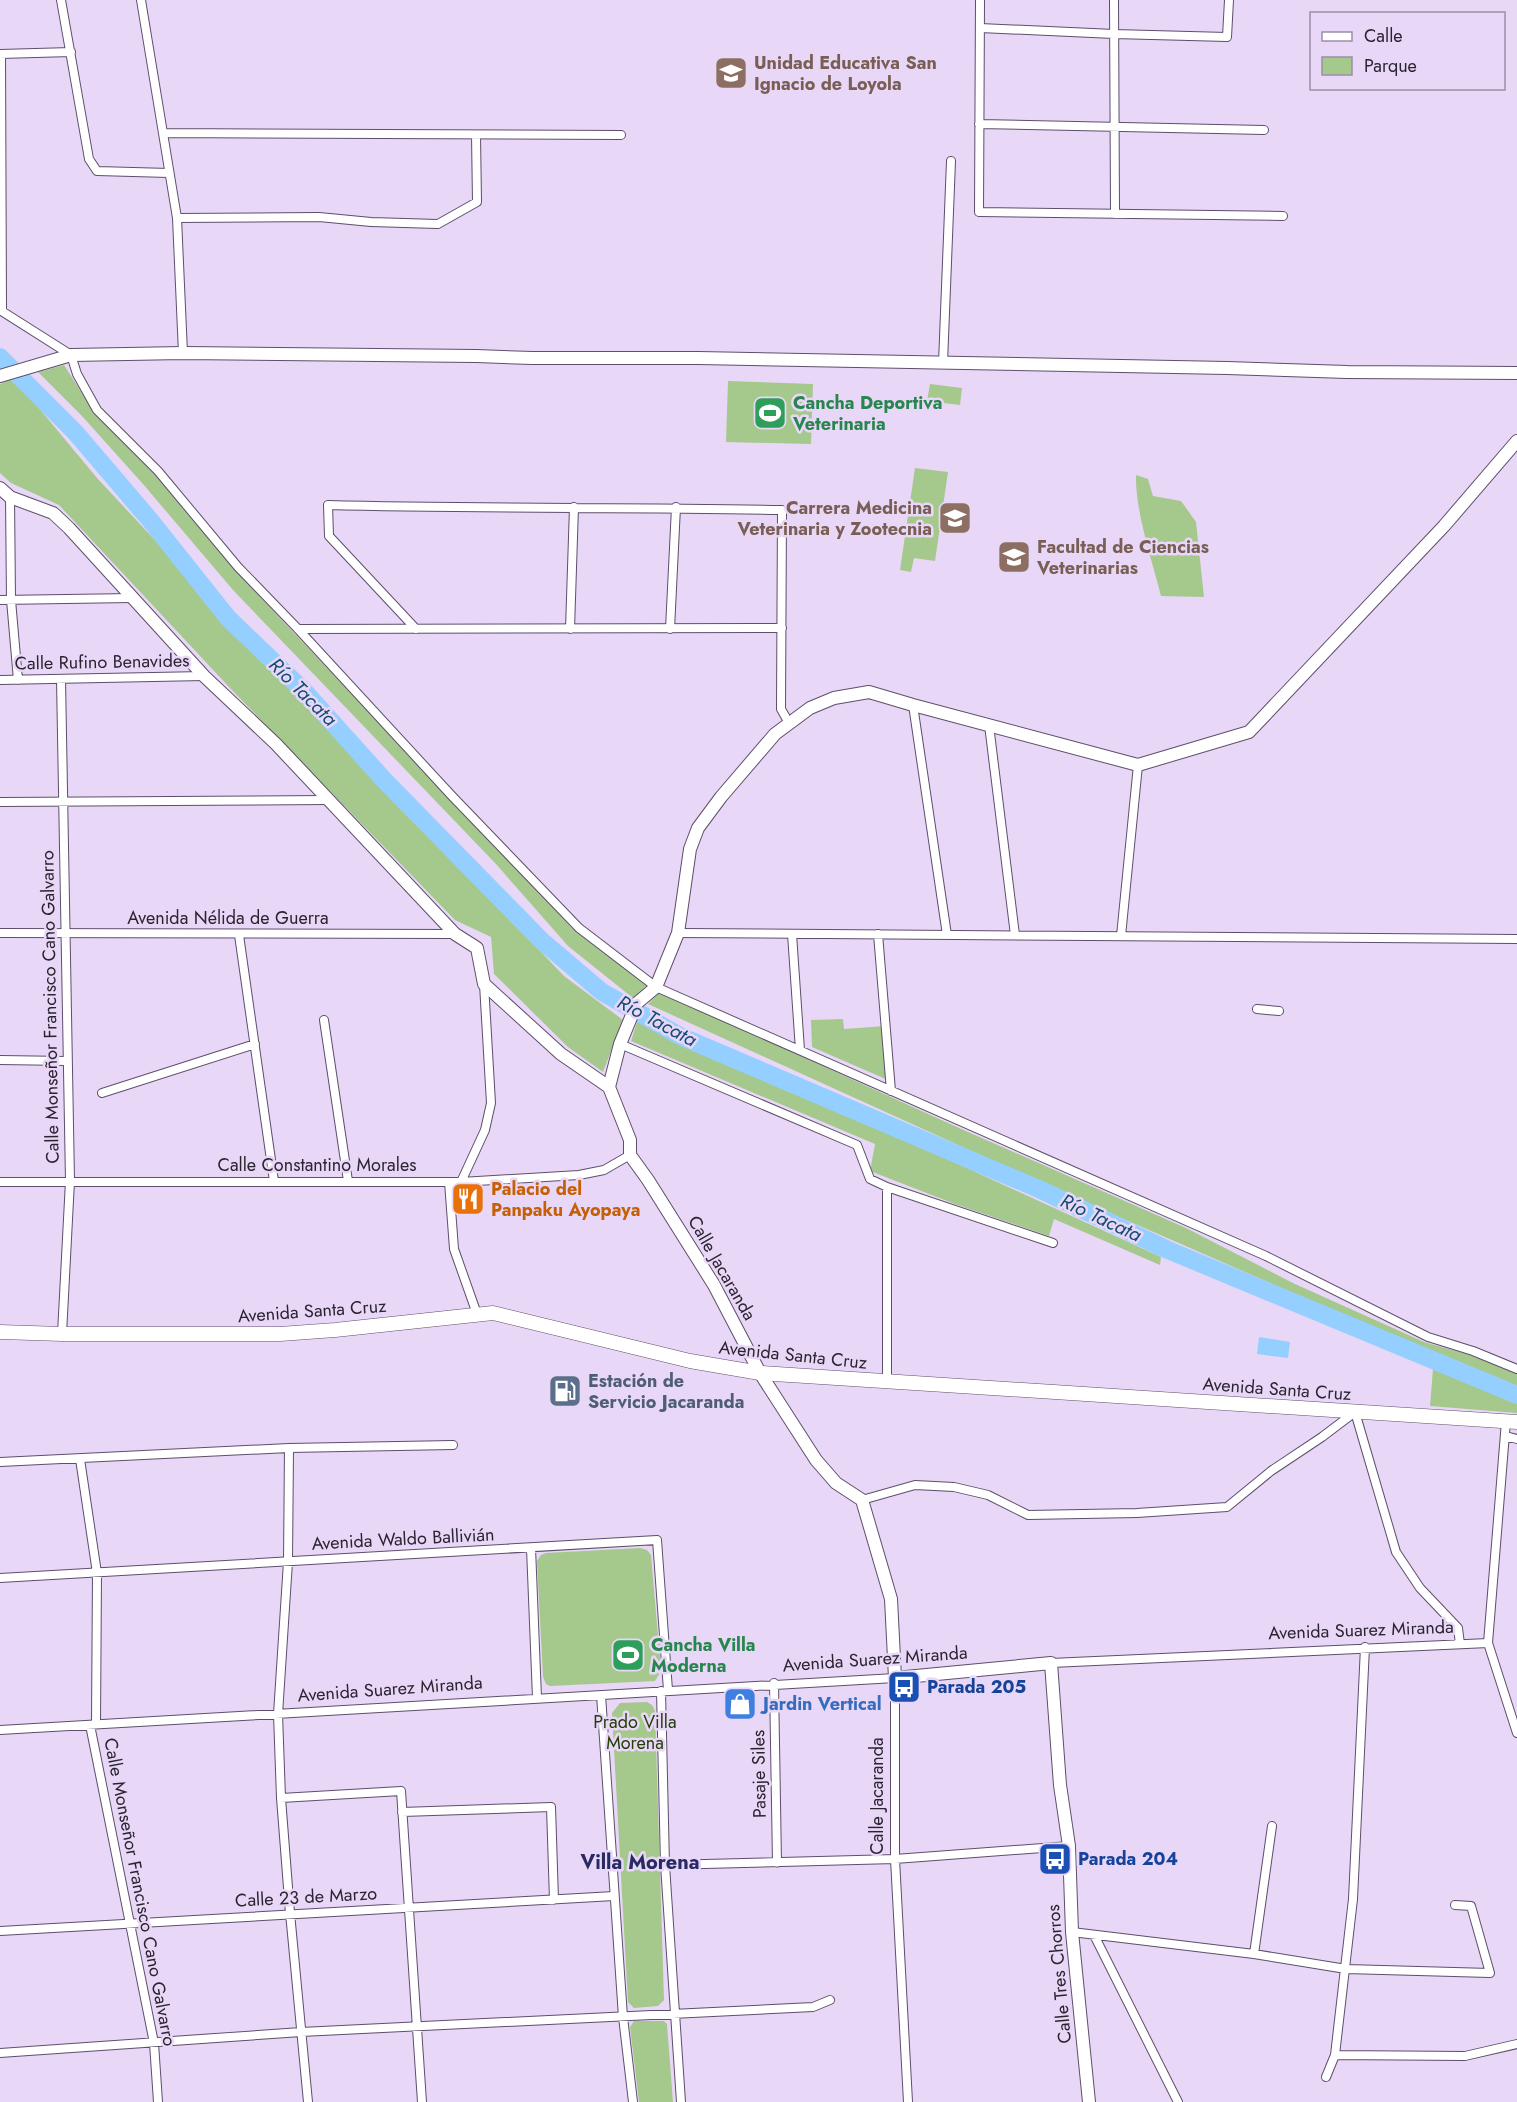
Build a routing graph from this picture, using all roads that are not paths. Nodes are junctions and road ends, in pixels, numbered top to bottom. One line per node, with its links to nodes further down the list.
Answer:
1 (61, 0): 8 (street)
2 (141, 0): 13 (street)
3 (980, 0): 6 (street)
4 (1114, 0): 7 (street)
5 (1229, 0): 7 (street)
6 (980, 28): 7 (street); 10 (street)
7 (1114, 34): 11 (street)
8 (70, 52): 9 (street); 17 (street)
9 (0, 54): 21 (street)
10 (979, 124): 11 (street); 18 (street)
11 (1116, 127): 12 (street); 18 (street)
12 (1264, 130)
13 (163, 133): 14 (street); 17 (street)
14 (477, 135): 15 (street); 20 (street)
15 (621, 135)
16 (951, 161): 24 (street)
17 (169, 173): 20 (street)
18 (1115, 214): 19 (street)
19 (1283, 216)
20 (177, 218): 22 (street)
21 (1, 310): 23 (street)
22 (183, 353): 23 (street); 24 (street)
23 (71, 355): 25 (street); 36 (street)
24 (943, 363): 26 (street)
25 (6, 374)
26 (1517, 374)
27 (1517, 441): 46 (street)
28 (5, 493): 31 (street); 33 (street)
29 (574, 507): 30 (street); 37 (street); 38 (street)
30 (676, 507): 34 (street); 35 (street)
31 (132, 598): 33 (street); 39 (street)
32 (0, 600): 33 (street)
33 (11, 600): 42 (street)
34 (670, 628): 35 (street); 38 (street)
35 (782, 628): 44 (street)
36 (298, 629): 37 (street); 62 (street)
37 (416, 629): 38 (street)
38 (570, 629)
39 (204, 676): 40 (street, Calle Rufino Benavides); 47 (street)
40 (61, 679): 42 (street, Calle Rufino Benavides); 49 (street, Calle Monseñor Francisco Cano Galvarro)
41 (0, 680): 42 (street, Calle Rufino Benavides)
42 (18, 680)
43 (913, 705): 44 (street); 45 (street); 57 (street)
44 (789, 723): 51 (street)
45 (989, 725): 46 (street); 58 (street)
46 (1138, 765): 59 (street)
47 (329, 800): 49 (street); 53 (street)
48 (0, 802): 49 (street)
49 (63, 802): 52 (street, Calle Monseñor Francisco Cano Galvarro)
50 (0, 933): 52 (street, Avenida Nélida de Guerra)
51 (678, 933): 54 (street); 62 (street)
52 (65, 934): 56 (street, Avenida Nélida de Guerra); 70 (street, Calle Monseñor Francisco Cano Galvarro)
53 (455, 934): 56 (street, Avenida Nélida de Guerra); 61 (street)
54 (792, 934): 55 (street); 68 (street)
55 (878, 934): 57 (street); 72 (street)
56 (239, 935): 66 (street)
57 (947, 935): 58 (street)
58 (1015, 935): 59 (street)
59 (1121, 936): 60 (street)
60 (1517, 939)
61 (484, 984): 71 (street); 80 (street)
62 (656, 987): 67 (street); 68 (street)
63 (1257, 1009): 64 (street)
64 (1279, 1011)
65 (324, 1020): 77 (street)
66 (255, 1044): 73 (street); 75 (street)
67 (620, 1044): 71 (street); 81 (street)
68 (800, 1050): 72 (street)
69 (0, 1060): 70 (street)
70 (67, 1061): 76 (street, Calle Monseñor Francisco Cano Galvarro)
71 (609, 1087): 74 (street, Calle Jacaranda)
72 (891, 1091): 86 (street)
73 (102, 1093)
74 (630, 1155): 80 (street, Calle Constantino Morales); 87 (street, Calle Jacaranda)
75 (274, 1180): 76 (street, Calle Constantino Morales); 77 (street, Calle Constantino Morales)
76 (70, 1181): 78 (street, Calle Constantino Morales); 85 (street, Calle Monseñor Francisco Cano Galvarro)
77 (348, 1181): 79 (street, Calle Constantino Morales)
78 (0, 1182)
79 (449, 1182): 80 (street, Calle Constantino Morales); 83 (street)
80 (461, 1182)
81 (887, 1187): 82 (street); 88 (street)
82 (1053, 1243)
83 (477, 1314): 85 (main road, Avenida Santa Cruz); 87 (main road, Avenida Santa Cruz)
84 (0, 1332): 85 (main road, Avenida Santa Cruz)
85 (62, 1334)
86 (1517, 1369)
87 (760, 1373): 88 (main road, Avenida Santa Cruz); 97 (street, Calle Jacaranda)
88 (887, 1382): 89 (main road, Avenida Santa Cruz)
89 (1355, 1412): 90 (main road, Avenida Santa Cruz); 97 (street); 103 (street)
90 (1511, 1421): 91 (street)
91 (1505, 1436): 92 (street); 102 (street)
92 (1517, 1439)
93 (453, 1445): 94 (street)
94 (289, 1448): 95 (street); 99 (street)
95 (80, 1459): 96 (street); 100 (street, Calle Monseñor Francisco Cano Galvarro)
96 (0, 1462)
97 (862, 1500): 106 (street, Calle Jacaranda)
98 (531, 1548): 99 (street, Avenida Waldo Ballivián); 108 (street, Avenida Waldo Ballivián); 110 (street)
99 (288, 1562): 100 (street, Avenida Waldo Ballivián); 111 (street)
100 (97, 1573): 101 (street, Avenida Waldo Ballivián); 113 (street, Calle Monseñor Francisco Cano Galvarro)
101 (0, 1578)
102 (1488, 1643): 103 (street, Avenida Suarez Miranda); 112 (street)
103 (1460, 1644): 104 (street, Avenida Suarez Miranda)
104 (1365, 1647): 105 (street, Avenida Suarez Miranda); 133 (street)
105 (1051, 1663): 106 (street, Avenida Suarez Miranda); 119 (street, Calle Tres Chorros)
106 (895, 1678): 107 (street, Avenida Suarez Miranda); 120 (street, Calle Jacaranda)
107 (774, 1683): 108 (street, Avenida Suarez Miranda); 121 (street, Pasaje Siles)
108 (665, 1691): 109 (street, Avenida Suarez Miranda); 122 (street)
109 (601, 1695): 110 (street, Avenida Suarez Miranda); 123 (street)
110 (537, 1698): 111 (street, Avenida Suarez Miranda)
111 (278, 1714): 113 (street, Avenida Suarez Miranda); 116 (street)
112 (1515, 1720): 115 (street)
113 (93, 1725): 114 (street, Avenida Suarez Miranda); 128 (street, Calle Monseñor Francisco Cano Galvarro)
114 (0, 1730)
115 (1517, 1733)
116 (281, 1798): 117 (street); 127 (street)
117 (402, 1812): 124 (street); 126 (street)
118 (1272, 1826): 132 (street)
119 (1069, 1846): 120 (street); 130 (street, Calle Tres Chorros)
120 (895, 1859): 121 (street); 149 (street, Calle Jacaranda)
121 (777, 1863): 122 (street)
122 (665, 1865): 135 (street)
123 (615, 1896): 124 (street, Calle 23 de Marzo); 136 (street)
124 (554, 1900): 126 (street, Calle 23 de Marzo)
125 (1455, 1905): 133 (street)
126 (409, 1909): 127 (street, Calle 23 de Marzo); 137 (street)
127 (290, 1913): 128 (street, Calle 23 de Marzo); 138 (street)
128 (131, 1924): 129 (street, Calle 23 de Marzo); 139 (street, Calle Monseñor Francisco Cano Galvarro)
129 (0, 1931)
130 (1072, 1932): 131 (street); 150 (street, Calle Tres Chorros)
131 (1095, 1935): 132 (street); 151 (street)
132 (1254, 1954): 133 (street)
133 (1346, 1969): 142 (street)
134 (830, 2000): 135 (street)
135 (674, 2014): 136 (street); 148 (street)
136 (623, 2017): 137 (street); 147 (street)
137 (416, 2028): 138 (street); 146 (street)
138 (301, 2032): 139 (street); 145 (street)
139 (154, 2043): 141 (street); 144 (street, Calle Monseñor Francisco Cano Galvarro)
140 (1517, 2044): 142 (street)
141 (0, 2053)
142 (1335, 2055): 143 (street)
143 (1326, 2077)
144 (158, 2102)
145 (308, 2102)
146 (422, 2102)
147 (633, 2102)
148 (681, 2102)
149 (908, 2102)
150 (1089, 2102)
151 (1178, 2102)

